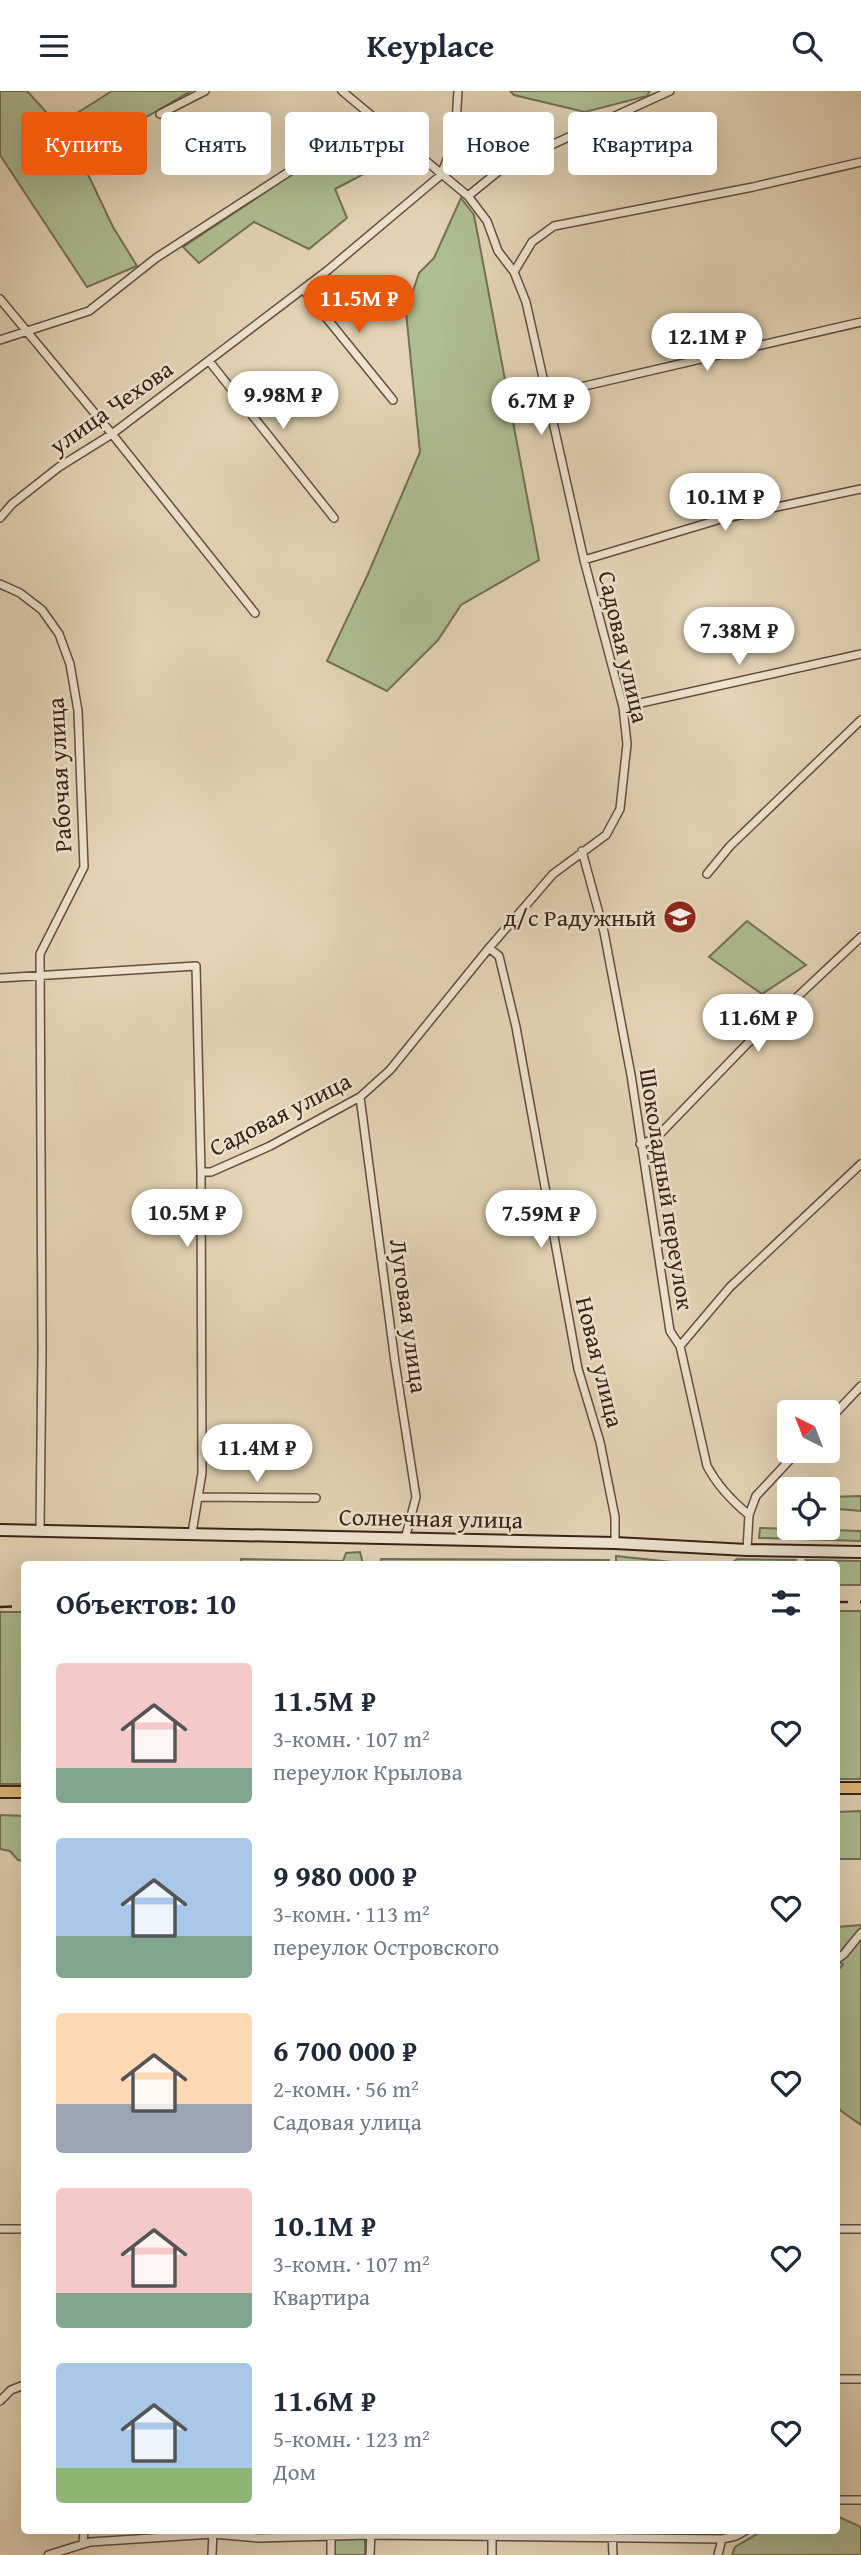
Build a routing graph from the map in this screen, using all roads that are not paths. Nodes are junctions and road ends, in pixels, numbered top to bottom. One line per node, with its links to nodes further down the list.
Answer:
1 (205, 91): 6 (street)
2 (342, 91): 5 (street, Садовая улица)
3 (458, 91): 10 (street, улица Чехова)
4 (670, 91): 11 (street)
5 (365, 112)
6 (160, 114)
7 (861, 162): 12 (street)
8 (429, 166): 10 (street, Садовая улица)
9 (285, 174): 16 (street)
10 (440, 175): 11 (street, Садовая улица); 13 (street, улица Чехова)
11 (468, 196): 12 (street, Садовая улица)
12 (514, 272): 19 (street, Садовая улица)
13 (303, 289): 18 (street, улица Чехова); 20 (street)
14 (0, 299): 16 (street)
15 (861, 322): 19 (street)
16 (25, 331): 17 (street); 21 (street)
17 (0, 340)
18 (209, 361): 21 (street, улица Чехова); 24 (street)
19 (546, 395): 25 (street, Садовая улица)
20 (393, 400)
21 (112, 434): 23 (street, улица Чехова); 27 (street)
22 (861, 489): 25 (street)
23 (0, 518)
24 (334, 518)
25 (584, 560): 29 (street, Садовая улица)
26 (0, 584): 35 (street, Рабочая улица)
27 (256, 613)
28 (861, 654): 29 (street)
29 (623, 706): 31 (street, Садовая улица)
30 (861, 720): 32 (street)
31 (582, 851): 34 (street, Садовая улица); 38 (street, Шоколадный переулок)
32 (707, 874)
33 (861, 937): 38 (street)
34 (489, 948): 37 (street, Садовая улица); 52 (street, Новая улица)
35 (40, 976): 36 (street); 40 (street); 49 (street, Рабочая улица)
36 (0, 978)
37 (360, 1097): 40 (street, Садовая улица); 51 (street, Луговая улица)
38 (640, 1144): 41 (street, Шоколадный переулок)
39 (861, 1164): 41 (street)
40 (201, 1172): 45 (street)
41 (680, 1346): 47 (street, Шоколадный переулок)
42 (861, 1386): 43 (street)
43 (840, 1408)
44 (788, 1463): 47 (street)
45 (198, 1497): 46 (street); 50 (street)
46 (316, 1498)
47 (749, 1515): 53 (street)
48 (0, 1530): 49 (street, Солнечная улица)
49 (40, 1530): 50 (street, Солнечная улица)
50 (192, 1534): 51 (street, Солнечная улица)
51 (405, 1539): 52 (street, Солнечная улица)
52 (615, 1543): 53 (street, Солнечная улица)
53 (747, 1550): 54 (street, Солнечная улица)
54 (861, 1552)
55 (840, 1788): 56 (main road)
56 (861, 1788)
57 (0, 1792): 58 (main road)
58 (21, 1792)
59 (859, 1935): 60 (street)
60 (840, 1957)
61 (0, 2229): 62 (street)
62 (21, 2229)
63 (840, 2229): 64 (street)
64 (861, 2229)
65 (840, 2379): 66 (street)
66 (861, 2379)
67 (21, 2386): 68 (street)
68 (0, 2401)
69 (840, 2500): 70 (street)
70 (861, 2500)
71 (84, 2534): 83 (street)
72 (189, 2534): 83 (street)
73 (213, 2534): 86 (street)
74 (228, 2534): 75 (street)
75 (316, 2534)
76 (331, 2534): 87 (street)
77 (370, 2534): 88 (street)
78 (492, 2534): 89 (street)
79 (612, 2534): 90 (street)
80 (630, 2534): 82 (street)
81 (740, 2534): 82 (street)
82 (722, 2539): 91 (street)
83 (83, 2543): 84 (street)
84 (59, 2552): 85 (street)
85 (48, 2555)
86 (212, 2555)
87 (331, 2555)
88 (370, 2555)
89 (492, 2555)
90 (612, 2555)
91 (718, 2555)

